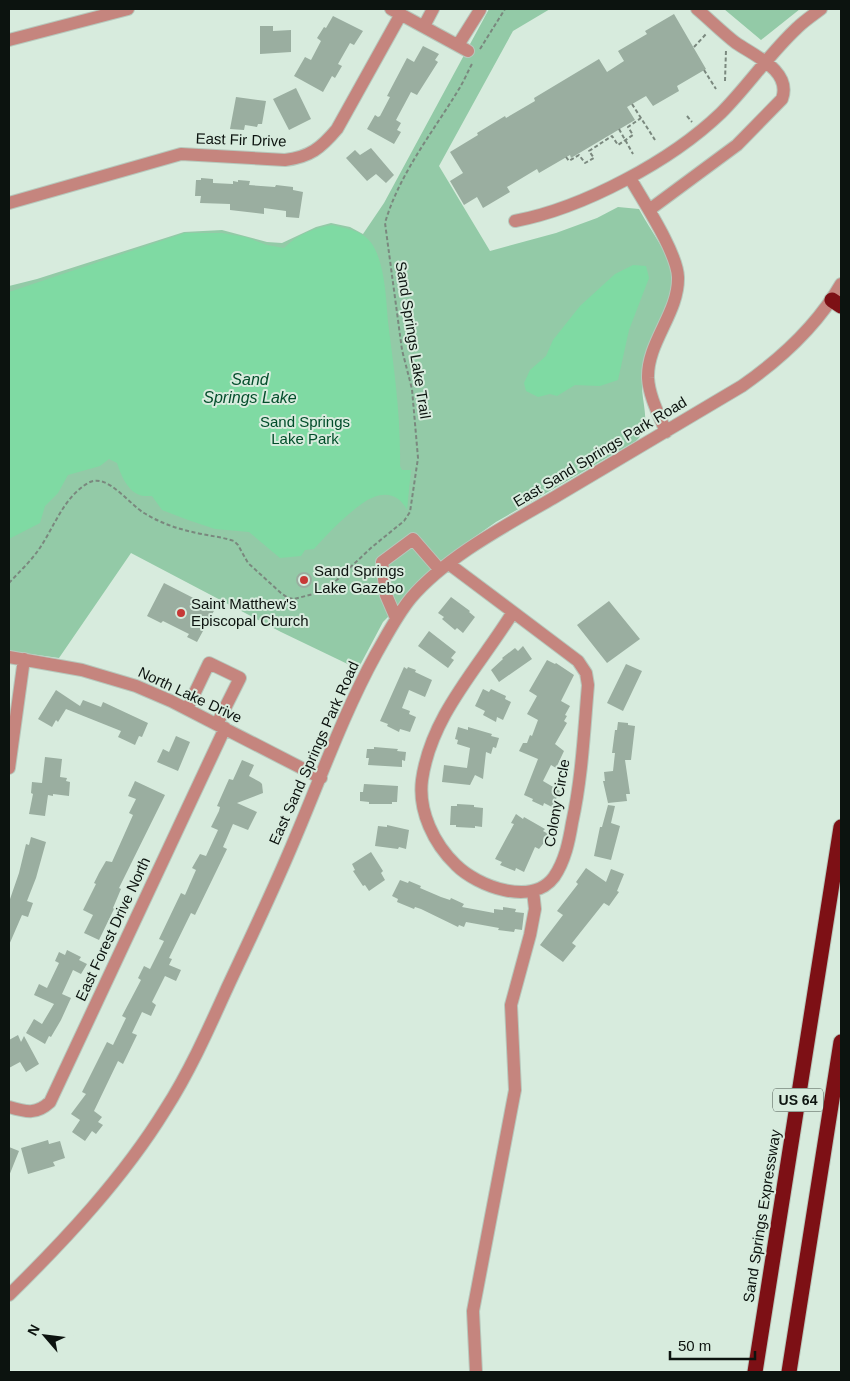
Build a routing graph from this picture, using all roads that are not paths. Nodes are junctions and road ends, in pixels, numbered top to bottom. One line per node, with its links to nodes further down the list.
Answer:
1 (128, 9): 8 (street)
2 (433, 9): 7 (street)
3 (697, 9): 9 (street)
4 (821, 9): 9 (street)
5 (480, 10): 7 (street)
6 (396, 12): 7 (street); 11 (street, East Fir Drive)
7 (424, 26)
8 (9, 37)
9 (766, 62): 10 (street); 12 (street)
10 (630, 178): 12 (street); 13 (street)
11 (9, 203)
12 (649, 210): 16 (street)
13 (515, 221)
14 (841, 284): 15 (street, East Sand Springs Park Road)
15 (837, 303): 16 (street, East Sand Springs Park Road)
16 (666, 432): 17 (street, East Sand Springs Park Road)
17 (445, 567): 18 (street, Colony Circle); 19 (street, East Sand Springs Park Road); 19 (street, Colony Circle)
18 (513, 612): 27 (street, Colony Circle); 27 (street)
19 (396, 618): 25 (street, East Sand Springs Park Road)
20 (9, 657): 21 (street, North Lake Drive)
21 (24, 658): 22 (street, North Lake Drive); 24 (street)
22 (187, 709): 23 (street, North Lake Drive); 23 (street, East Forest Drive North)
23 (221, 726): 25 (street, North Lake Drive); 29 (street, East Forest Drive North)
24 (9, 768)
25 (321, 778): 30 (street, East Sand Springs Park Road)
26 (841, 827): 32 (highway, Sand Springs Expressway / US 64)
27 (533, 890): 31 (street)
28 (841, 1042): 33 (highway, US 64)
29 (9, 1107)
30 (9, 1295)
31 (476, 1372)
32 (755, 1372)
33 (789, 1372)

